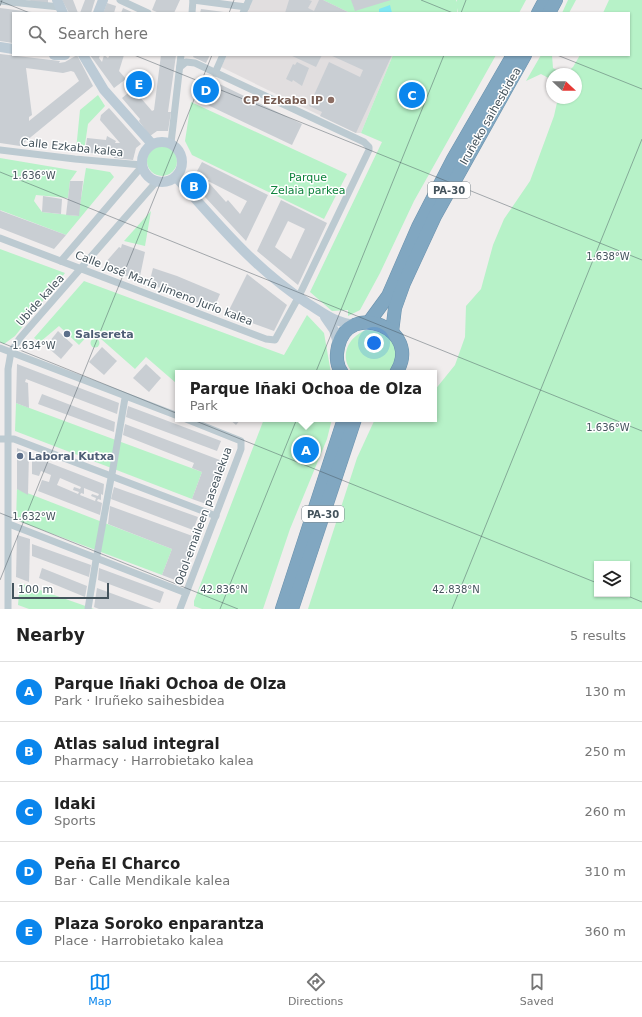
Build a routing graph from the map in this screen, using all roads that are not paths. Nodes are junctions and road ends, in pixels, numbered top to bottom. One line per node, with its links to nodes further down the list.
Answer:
1 (103, 0): 10 (main road)
2 (120, 0): 11 (street)
3 (193, 0): 9 (street); 12 (street)
4 (249, 0): 9 (street)
5 (545, 0): 13 (highway)
6 (556, 0): 14 (highway)
7 (0, 1): 8 (street)
8 (60, 7)
9 (245, 10)
10 (98, 12)
11 (146, 12)
12 (192, 12)
13 (539, 12)
14 (550, 12)
15 (0, 47): 16 (main road)
16 (12, 49)
17 (84, 56): 27 (main road)
18 (181, 56): 24 (street)
19 (190, 56): 23 (street)
20 (223, 56): 25 (street)
21 (512, 56): 37 (highway, Iruñeko saihesbidea / PA-30)
22 (524, 56): 39 (highway, Iruñeko saihesbidea / PA-30)
23 (193, 62): 24 (street); 25 (street)
24 (180, 67): 26 (street)
25 (215, 73): 35 (street)
26 (171, 143): 27 (main road); 30 (main road)
27 (152, 144): 29 (main road)
28 (0, 150): 29 (street, Calle Ezkaba kalea)
29 (143, 167): 31 (main road); 33 (street)
30 (176, 177): 31 (main road); 35 (main road)
31 (157, 182): 34 (street, Ubide kalea)
32 (0, 238): 33 (street, Calle José María Jimeno Jurío kalea)
33 (61, 260): 34 (street, Calle José María Jimeno Jurío kalea)
34 (83, 269): 35 (street, Calle José María Jimeno Jurío kalea); 42 (street, Ubide kalea)
35 (298, 298): 36 (main road)
36 (322, 314): 38 (main road); 40 (main road)
37 (369, 322): 38 (highway); 39 (highway)
38 (356, 325): 40 (highway)
39 (392, 332): 44 (highway)
40 (338, 343): 43 (highway)
41 (0, 348): 42 (street)
42 (11, 352): 46 (street); 51 (street, Ubide kalea)
43 (341, 370)
44 (397, 370)
45 (125, 398): 56 (street)
46 (175, 415)
47 (194, 422): 52 (street, Odol-emaileen pasealekua)
48 (343, 422): 58 (highway, PA-30)
49 (353, 422): 59 (highway, PA-30)
50 (0, 439): 51 (street)
51 (8, 439): 52 (street); 53 (street, Ubide kalea)
52 (216, 516): 54 (street, Odol-emaileen pasealekua)
53 (9, 524): 54 (street); 55 (street, Ubide kalea)
54 (186, 593): 57 (street, Odol-emaileen pasealekua)
55 (8, 609)
56 (88, 609)
57 (180, 609)
58 (282, 609)
59 (292, 609)

